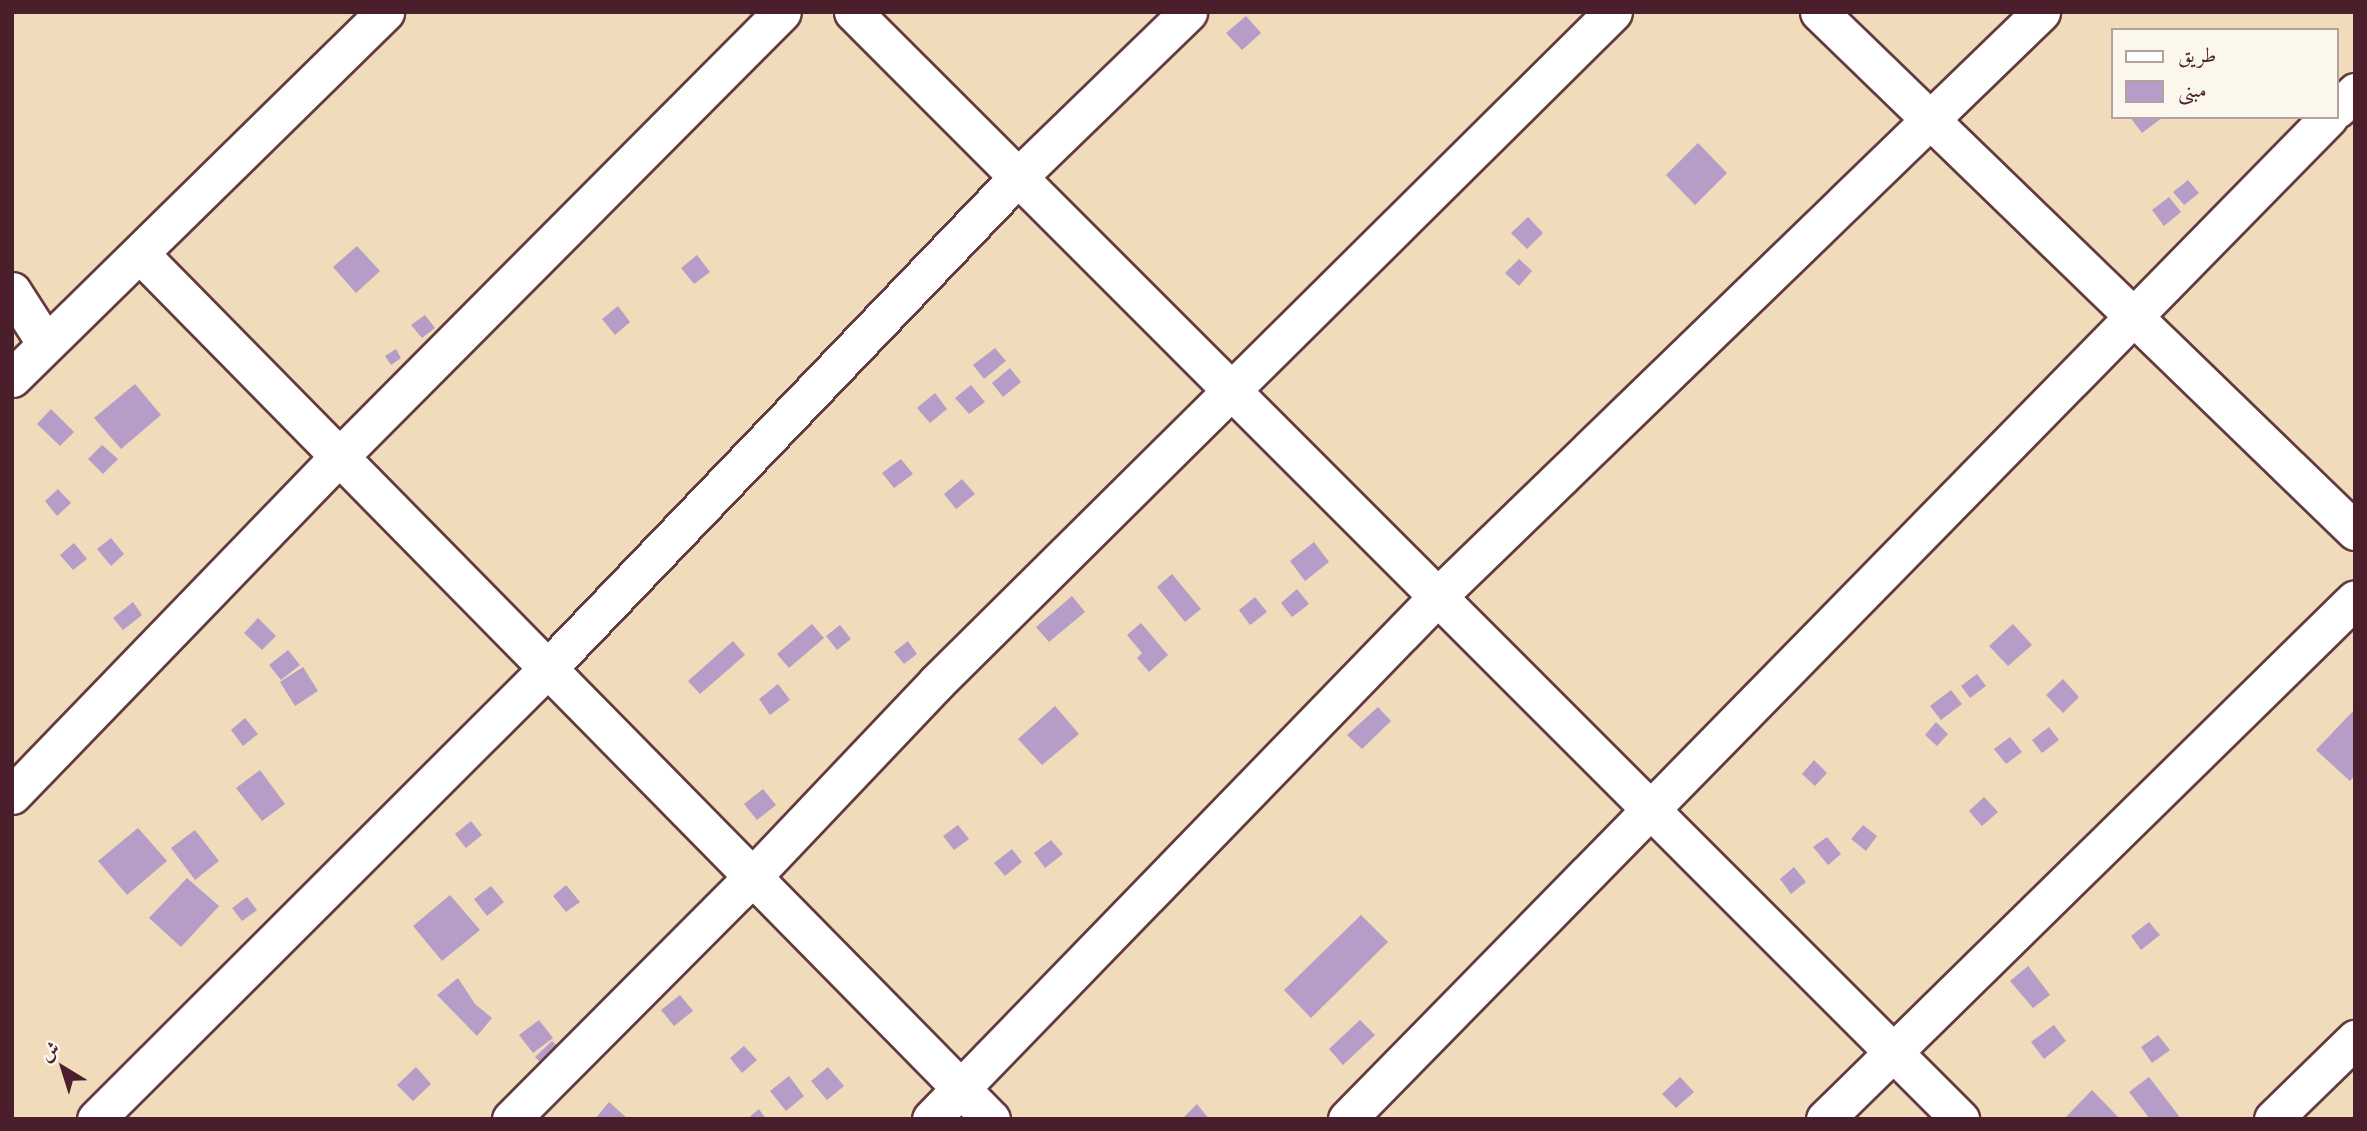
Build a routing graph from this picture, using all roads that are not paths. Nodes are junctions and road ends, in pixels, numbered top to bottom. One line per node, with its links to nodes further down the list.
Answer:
1 (385, 12): 13 (street)
2 (782, 12): 19 (street)
3 (853, 12): 12 (street)
4 (1188, 12): 12 (street)
5 (1613, 12): 18 (street)
6 (1819, 12): 11 (street)
7 (2041, 12): 11 (street)
8 (2355, 92): 9 (street)
9 (2339, 107)
10 (2327, 119): 15 (street)
11 (1931, 124): 15 (street); 21 (street)
12 (1018, 177): 18 (street); 23 (street)
13 (141, 255): 16 (street); 19 (street)
14 (12, 291): 16 (street)
15 (2132, 315): 20 (street); 25 (street)
16 (46, 344): 17 (street)
17 (12, 378)
18 (1230, 388): 21 (street); 26 (street)
19 (338, 458): 23 (street); 24 (street)
20 (2355, 531)
21 (1437, 597): 25 (street); 29 (street)
22 (2355, 599): 28 (street)
23 (547, 669): 26 (street); 30 (street)
24 (12, 795)
25 (1650, 809): 28 (street); 34 (street)
26 (752, 877): 29 (street); 31 (street)
27 (2355, 1039): 37 (street)
28 (1892, 1050): 35 (street); 36 (street)
29 (961, 1088): 32 (street); 33 (street)
30 (96, 1119)
31 (511, 1119)
32 (931, 1119)
33 (991, 1119)
34 (1347, 1119)
35 (1825, 1119)
36 (1960, 1119)
37 (2273, 1119)

